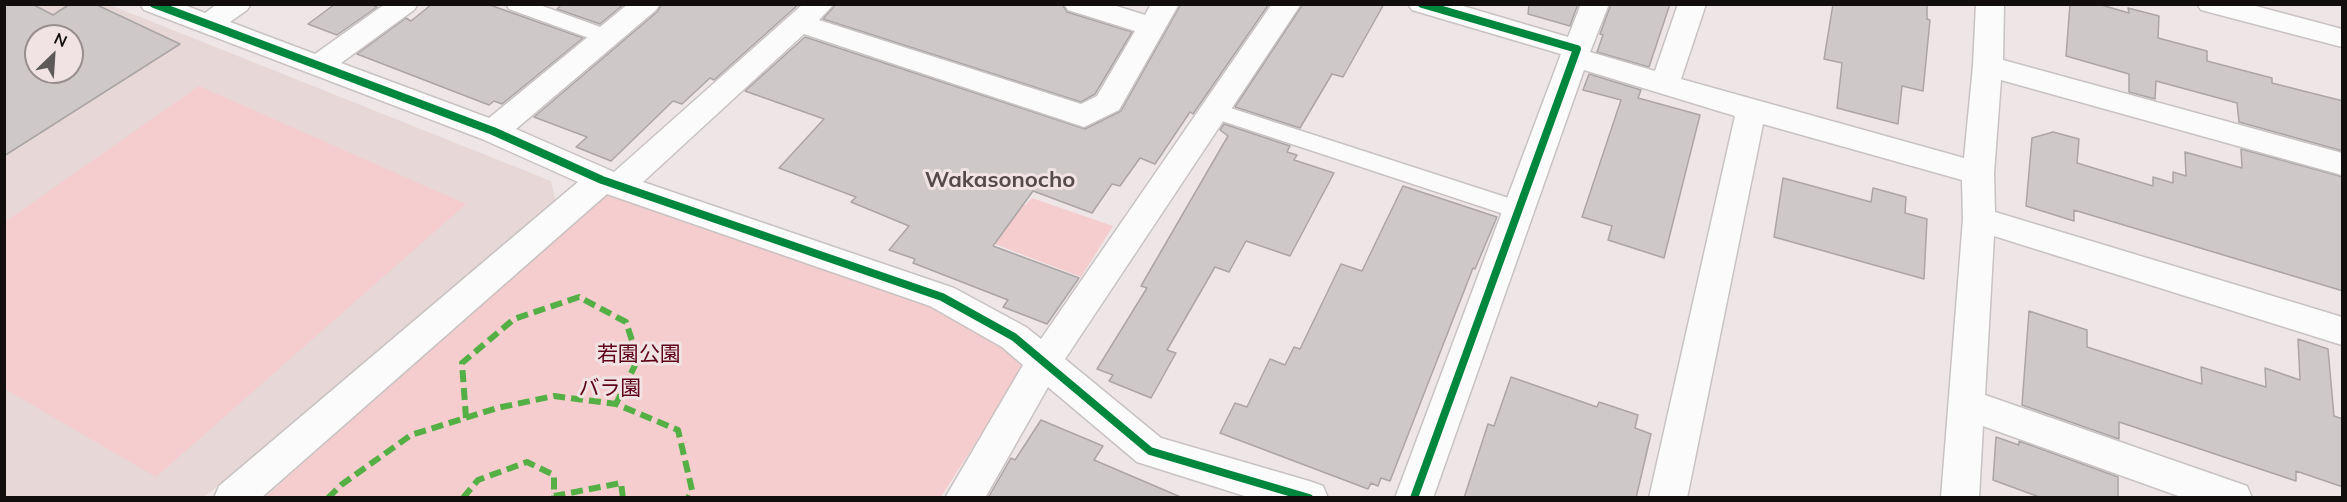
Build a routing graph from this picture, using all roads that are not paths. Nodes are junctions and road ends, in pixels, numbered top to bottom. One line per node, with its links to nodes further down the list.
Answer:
1 (154, 4): 15 (street)
2 (237, 4): 15 (street)
3 (404, 4): 19 (street)
4 (516, 4): 16 (lane)
5 (646, 4): 16 (street)
6 (1078, 4): 14 (street)
7 (1287, 4): 23 (street)
8 (1422, 4): 18 (street)
9 (1595, 4): 18 (street)
10 (1692, 4): 21 (street)
11 (1990, 4): 20 (street)
12 (2211, 4): 17 (street)
13 (809, 14): 14 (street); 27 (street)
14 (1159, 16)
15 (208, 24): 19 (street)
16 (607, 37): 24 (street)
17 (2343, 38)
18 (1576, 53): 21 (street); 28 (street)
19 (318, 66): 24 (street)
20 (1988, 66): 25 (street); 26 (street)
21 (1665, 83): 22 (street)
22 (1751, 110): 26 (street); 37 (street)
23 (1215, 111): 28 (lane); 31 (street)
24 (494, 131): 27 (street)
25 (2343, 164)
26 (1978, 173): 29 (street)
27 (610, 183): 31 (street); 33 (street)
28 (1518, 210): 36 (street)
29 (1979, 219): 30 (street); 32 (street)
30 (2343, 331)
31 (1044, 362): 34 (street); 35 (street)
32 (1966, 404): 38 (street); 39 (street)
33 (232, 498)
34 (964, 498)
35 (1309, 498)
36 (1414, 498)
37 (1668, 498)
38 (1960, 498)
39 (2233, 498)

